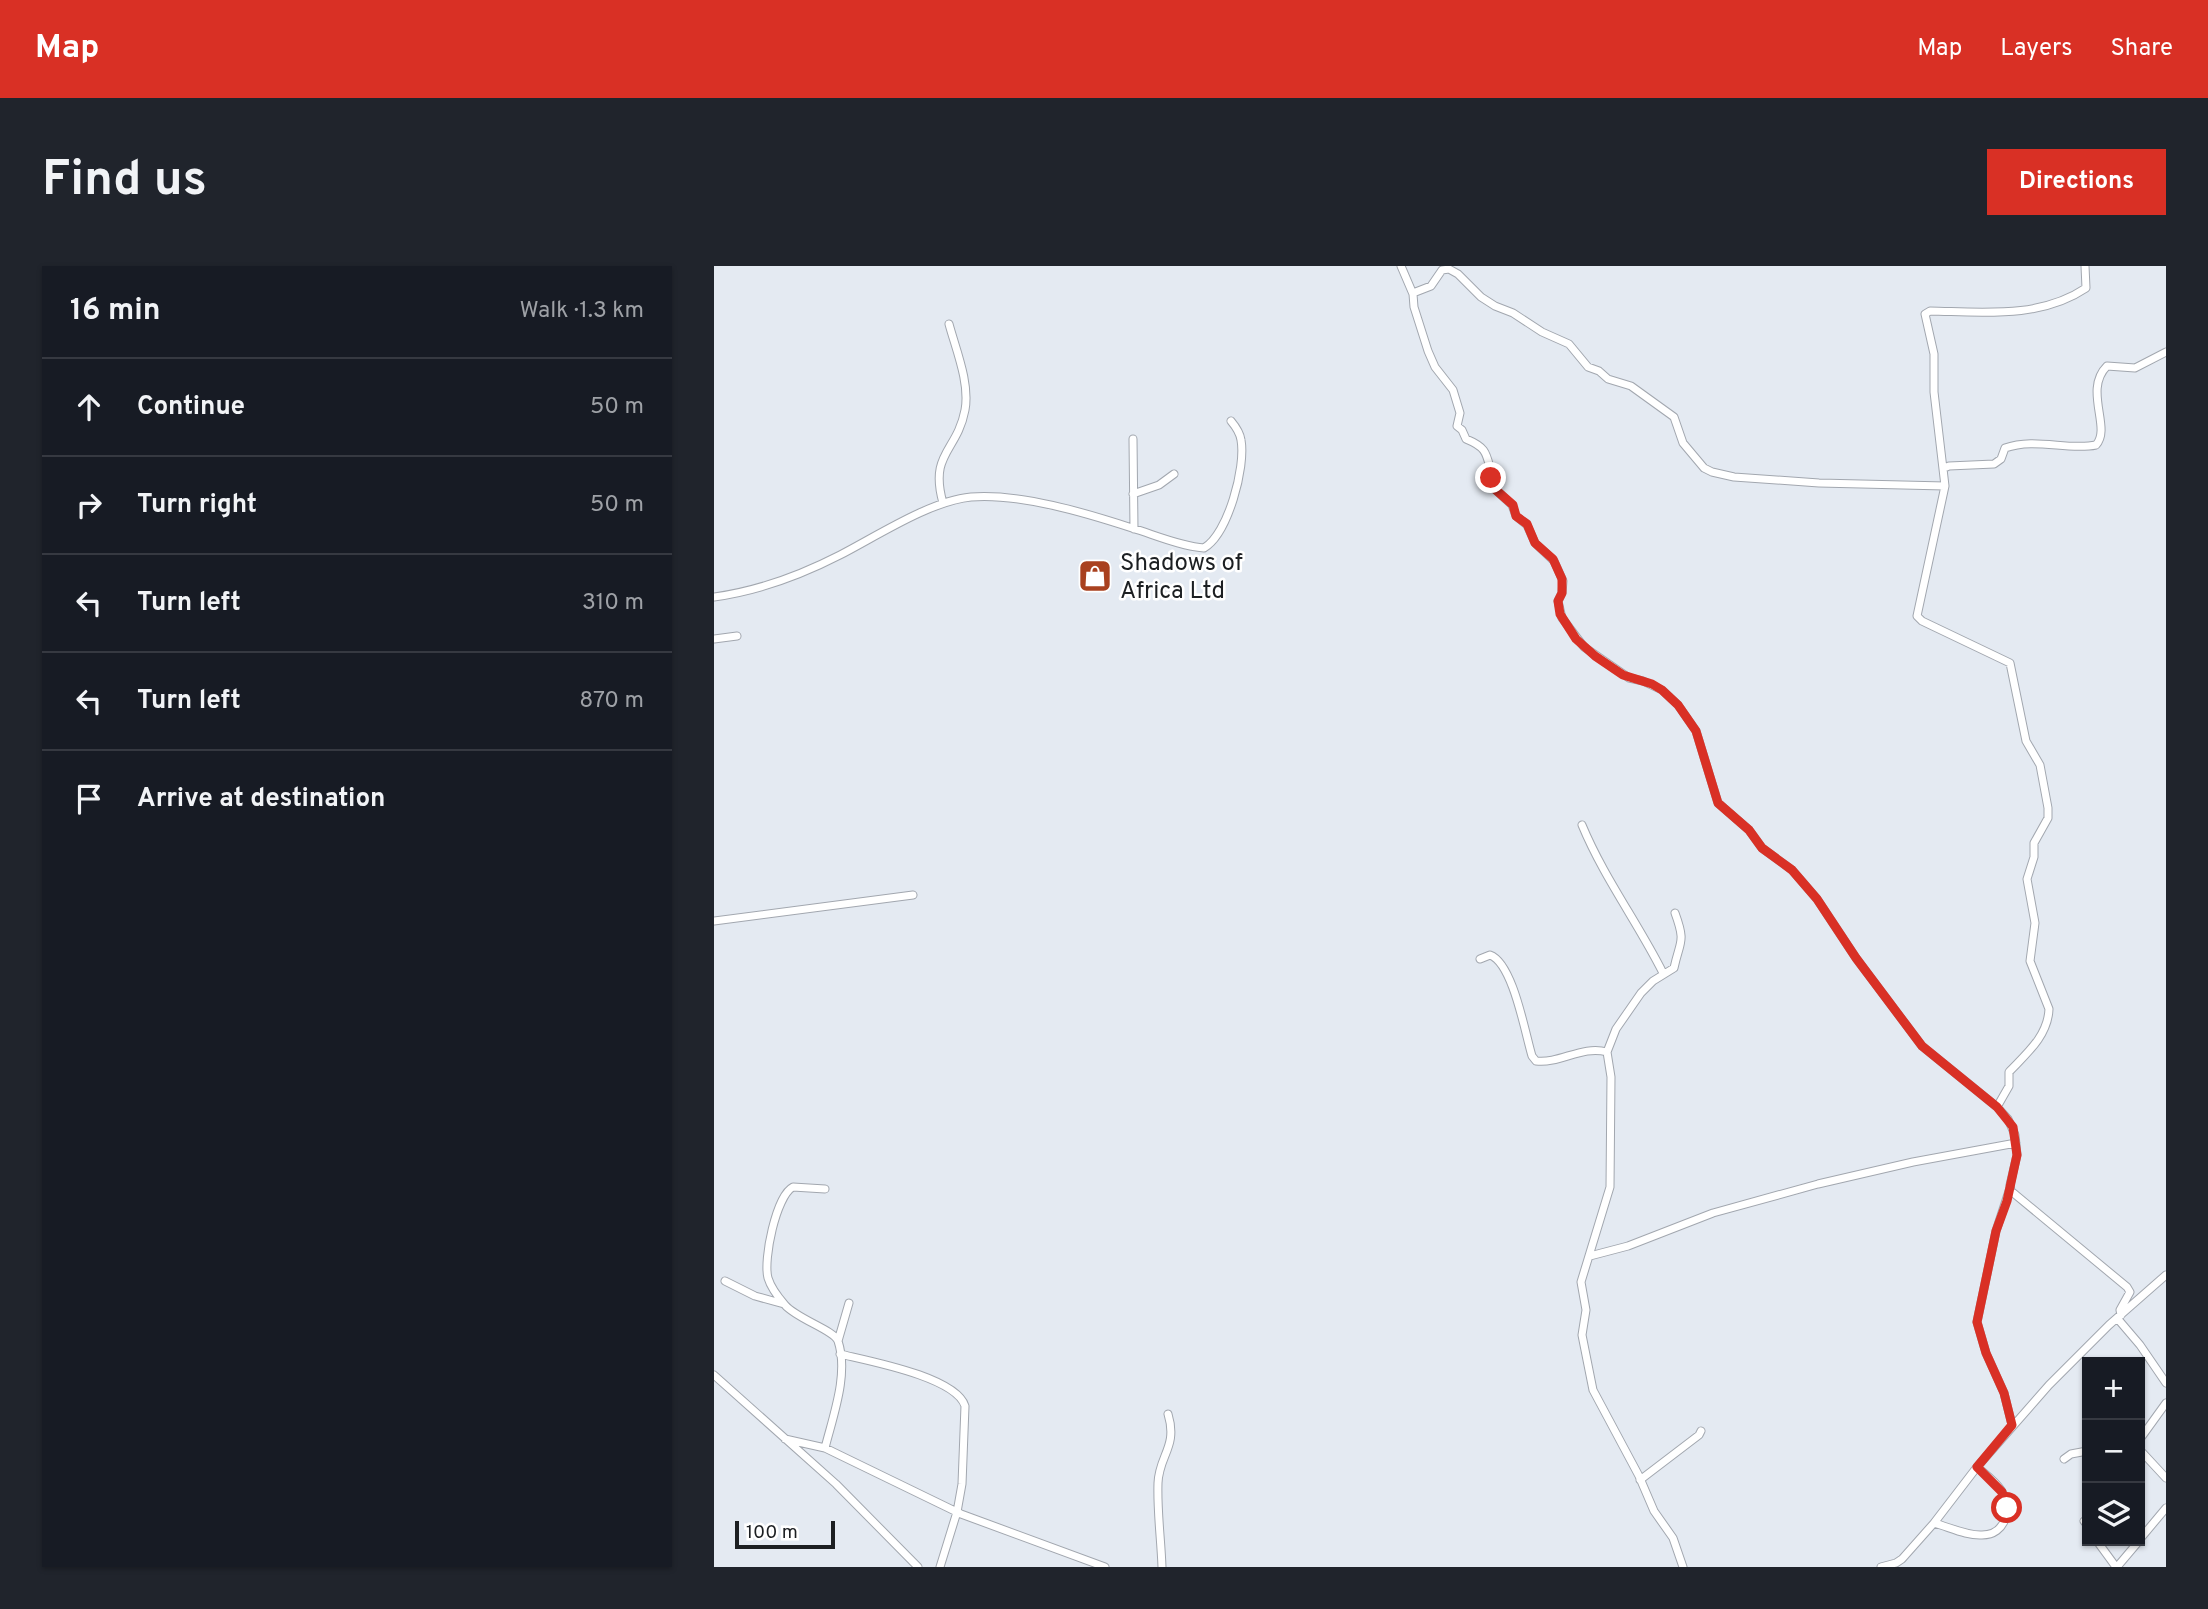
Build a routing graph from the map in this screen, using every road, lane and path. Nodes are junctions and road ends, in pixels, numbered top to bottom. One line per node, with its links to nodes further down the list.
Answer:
1 (1401, 266): 3 (street)
2 (2085, 266): 8 (street)
3 (1413, 292): 10 (street); 24 (street)
4 (949, 324): 12 (street)
5 (2166, 352): 8 (street)
6 (1231, 421): 13 (street)
7 (1133, 439): 11 (street)
8 (1944, 468): 10 (street)
9 (1174, 474): 11 (street)
10 (1945, 486): 24 (street)
11 (1133, 494): 13 (street)
12 (943, 503): 13 (street); 14 (street)
13 (1134, 528)
14 (714, 597)
15 (737, 636): 16 (street)
16 (714, 639)
17 (1582, 825): 22 (street)
18 (913, 895): 20 (street)
19 (1675, 913): 22 (street)
20 (714, 921)
21 (1480, 959): 23 (street)
22 (1663, 974): 23 (street)
23 (1607, 1052): 28 (street)
24 (1997, 1107): 25 (street)
25 (2016, 1143): 26 (street); 28 (street)
26 (2010, 1188): 33 (street); 40 (street)
27 (825, 1189): 32 (street)
28 (1590, 1256): 50 (street)
29 (2166, 1275): 33 (street)
30 (724, 1281): 32 (street)
31 (849, 1303): 34 (street)
32 (785, 1305): 34 (street)
33 (2119, 1317): 37 (street); 40 (street)
34 (838, 1341): 35 (street)
35 (840, 1354): 44 (street); 52 (street)
36 (714, 1375): 43 (street)
37 (2166, 1382)
38 (2166, 1403): 42 (street)
39 (1168, 1414): 61 (street)
40 (2012, 1425): 48 (street)
41 (1702, 1431): 50 (street)
42 (2145, 1432)
43 (785, 1439): 44 (street); 58 (street)
44 (825, 1448): 52 (street)
45 (2082, 1452): 47 (street)
46 (2145, 1455): 49 (street)
47 (2064, 1459)
48 (1977, 1467): 53 (street); 53 (street)
49 (2166, 1478)
50 (1640, 1480): 62 (street)
51 (2166, 1508): 54 (street)
52 (957, 1512): 59 (street); 60 (street)
53 (1934, 1523): 57 (street)
54 (2145, 1533)
55 (2101, 1546): 64 (street)
56 (2134, 1546): 64 (street)
57 (1899, 1564): 63 (street)
58 (918, 1567)
59 (940, 1567)
60 (1105, 1567)
61 (1162, 1567)
62 (1683, 1567)
63 (1881, 1567)
64 (2116, 1567)

